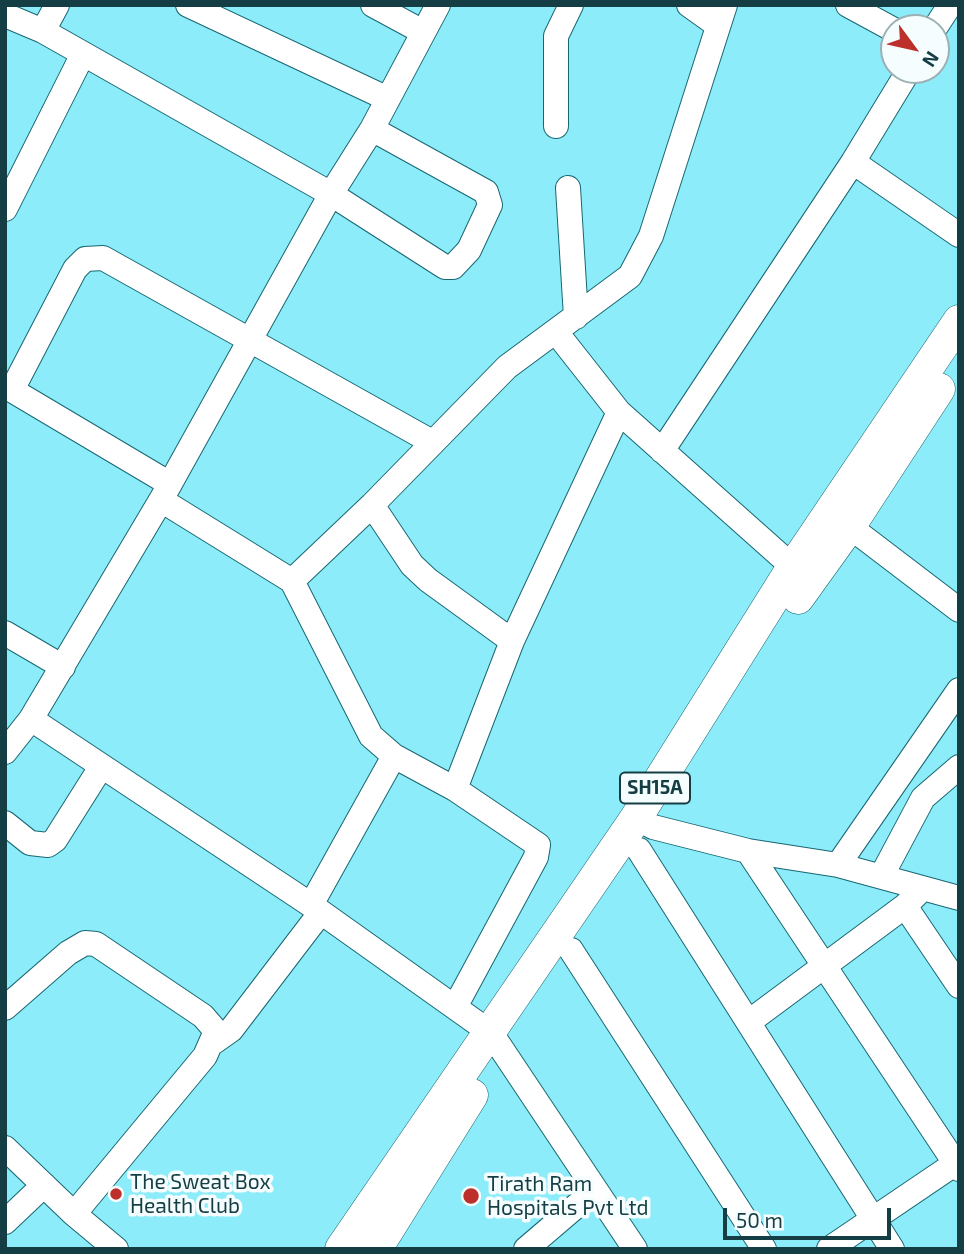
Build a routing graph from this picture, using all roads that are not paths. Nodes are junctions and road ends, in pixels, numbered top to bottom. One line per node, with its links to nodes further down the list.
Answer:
1 (57, 5): 11 (street)
2 (188, 5): 15 (street)
3 (373, 5): 12 (street)
4 (438, 5): 12 (street)
5 (571, 5): 16 (street)
6 (689, 5): 9 (street)
7 (848, 5): 10 (street)
8 (5, 15): 11 (street)
9 (721, 15): 23 (street)
10 (880, 22)
11 (43, 30): 13 (street)
12 (423, 32): 15 (street)
13 (83, 54): 20 (street); 21 (street)
14 (900, 84): 18 (street)
15 (388, 99): 17 (street)
16 (556, 126)
17 (372, 129): 21 (street); 21 (street)
18 (853, 162): 22 (street); 31 (street)
19 (568, 188): 23 (street)
20 (9, 194)
21 (331, 194): 26 (street)
22 (959, 235)
23 (576, 317): 25 (street)
24 (959, 321): 34 (main road, SH15A)
25 (556, 332): 29 (street); 30 (street)
26 (248, 342): 28 (street); 30 (street); 32 (street)
27 (959, 358): 34 (main road, SH15A)
28 (8, 388): 32 (street)
29 (619, 412): 31 (street); 39 (street)
30 (432, 442): 33 (street)
31 (662, 451): 35 (street)
32 (165, 492): 36 (street); 40 (street)
33 (372, 506): 36 (street); 39 (street)
34 (840, 519): 35 (main road, SH15A); 37 (street); 49 (main road, SH15A)
35 (793, 567): 49 (main road, SH15A)
36 (292, 581): 44 (street)
37 (959, 610)
38 (5, 633): 40 (street)
39 (512, 641): 47 (street)
40 (63, 667): 42 (street)
41 (959, 690): 51 (street)
42 (31, 719): 43 (street); 45 (street)
43 (5, 752)
44 (394, 756): 47 (street); 55 (street)
45 (101, 767): 48 (street); 55 (street)
46 (959, 767): 52 (street)
47 (455, 789): 59 (street)
48 (5, 822)
49 (643, 832): 50 (street); 56 (main road, SH15A); 61 (street); 62 (main road, SH15A)
50 (748, 851): 51 (street); 57 (street)
51 (838, 865): 52 (street)
52 (882, 875): 53 (street)
53 (913, 898): 54 (street); 57 (street); 58 (street)
54 (959, 898)
55 (316, 908): 59 (street); 63 (street)
56 (571, 950): 62 (main road, SH15A); 76 (street)
57 (825, 963): 61 (street); 65 (street)
58 (959, 986)
59 (455, 1007): 62 (street)
60 (5, 1008): 63 (street)
61 (750, 1021): 69 (street)
62 (496, 1041): 67 (street); 72 (main road, SH15A); 73 (main road, SH15A)
63 (214, 1042): 68 (street)
64 (5, 1148): 66 (street)
65 (958, 1165): 69 (street)
66 (44, 1185): 68 (street); 70 (street)
67 (596, 1190): 74 (street); 75 (street)
68 (74, 1214): 71 (street)
69 (872, 1219): 77 (street); 78 (street)
70 (5, 1222)
71 (116, 1249)
72 (341, 1249)
73 (376, 1249)
74 (526, 1249)
75 (635, 1249)
76 (764, 1249)
77 (829, 1249)
78 (892, 1249)

